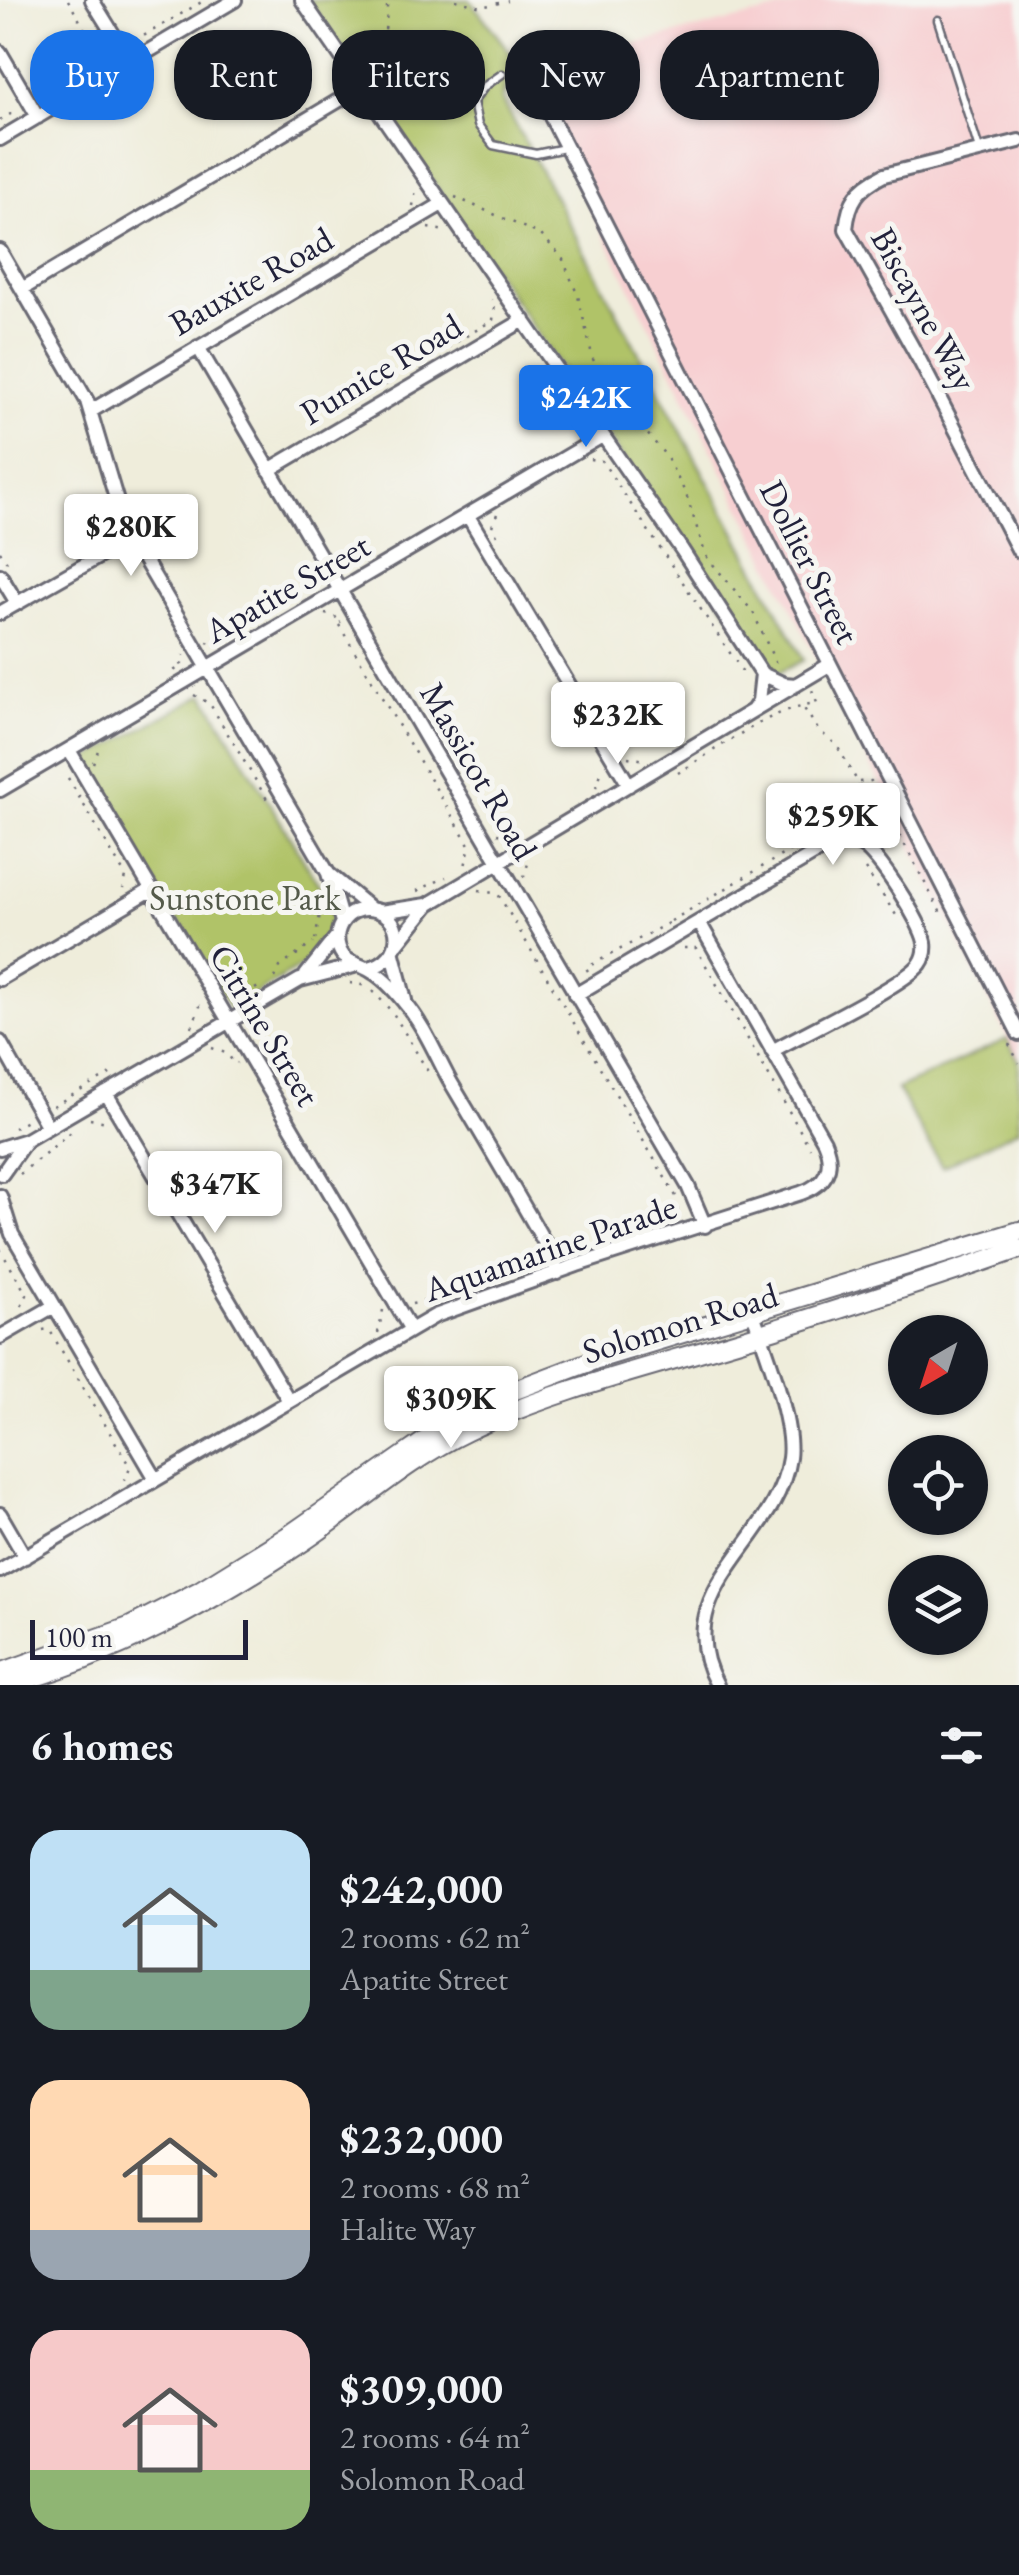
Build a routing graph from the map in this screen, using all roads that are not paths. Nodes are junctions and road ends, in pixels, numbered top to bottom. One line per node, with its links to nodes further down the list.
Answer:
1 (92, 0): 5 (street)
2 (235, 0): 7 (street)
3 (302, 0): 6 (street)
4 (938, 20): 18 (lane)
5 (111, 30)
6 (332, 42)
7 (154, 49)
8 (0, 52): 10 (street)
9 (502, 74): 17 (lane)
10 (30, 105)
11 (332, 105): 21 (street)
12 (33, 120): 15 (street)
13 (389, 120): 19 (street)
14 (552, 120): 17 (street, Dollier Street)
15 (0, 138)
16 (1019, 140): 18 (street, Biscayne Way)
17 (566, 148): 34 (street, Dollier Street)
18 (980, 150): 29 (street, Biscayne Way)
19 (448, 200): 22 (street); 23 (street, Bauxite Road)
20 (0, 251): 21 (street)
21 (22, 289): 24 (street)
22 (524, 320): 25 (street); 26 (street, Pumice Road)
23 (198, 347): 24 (street, Bauxite Road); 26 (street, Massicot Road)
24 (91, 411): 28 (street)
25 (602, 436): 27 (street, Apatite Street); 36 (street)
26 (268, 470): 31 (street, Massicot Road)
27 (468, 516): 31 (street, Apatite Street); 40 (street)
28 (132, 538): 32 (street); 35 (street)
29 (1019, 552)
30 (4, 570): 32 (street)
31 (340, 592): 35 (street, Apatite Street); 42 (street, Massicot Road)
32 (16, 604): 33 (street)
33 (0, 614)
34 (829, 665): 37 (street); 56 (street, Dollier Street)
35 (209, 668): 39 (street, Apatite Street); 43 (street)
36 (762, 674): 37 (street); 38 (street)
37 (796, 684): 38 (street)
38 (747, 714): 40 (street)
39 (69, 750): 41 (street, Apatite Street); 44 (street, Citrine Street)
40 (629, 785): 42 (street)
41 (0, 790)
42 (498, 863): 45 (street); 53 (street, Massicot Road)
43 (328, 873): 46 (street); 48 (street)
44 (151, 890): 51 (street); 55 (street, Citrine Street)
45 (429, 904): 46 (street); 49 (street)
46 (376, 911): 48 (street); 49 (street)
47 (698, 922): 53 (street); 58 (street, Aquamarine Parade); 58 (street)
48 (340, 929): 50 (street); 52 (street)
49 (394, 949): 50 (street); 54 (street)
50 (361, 967): 52 (street); 54 (street)
51 (0, 979)
52 (300, 980): 55 (street)
53 (575, 995): 67 (street, Massicot Road)
54 (405, 1003): 72 (street)
55 (228, 1022): 59 (street); 75 (street, Citrine Street)
56 (1019, 1034)
57 (0, 1042): 60 (street)
58 (772, 1051): 67 (street, Aquamarine Parade)
59 (106, 1093): 60 (street); 78 (street)
60 (48, 1127): 61 (street)
61 (26, 1140): 62 (street); 63 (street)
62 (0, 1148)
63 (6, 1173): 64 (street)
64 (0, 1193): 69 (street)
65 (1019, 1222): 71 (main road, Solomon Road)
66 (0, 1226): 69 (street)
67 (705, 1226): 72 (street, Aquamarine Parade)
68 (1019, 1230): 71 (main road, Solomon Road)
69 (12, 1234): 73 (street)
70 (1019, 1250): 76 (main road, Solomon Road)
71 (927, 1261): 74 (main road, Solomon Road)
72 (558, 1273): 75 (street, Aquamarine Parade)
73 (54, 1306): 77 (street); 79 (street)
74 (752, 1311): 76 (street); 83 (main road, Solomon Road)
75 (411, 1330): 78 (street, Aquamarine Parade)
76 (760, 1334): 84 (main road, Solomon Road); 85 (street)
77 (0, 1337)
78 (289, 1401): 79 (street, Aquamarine Parade)
79 (156, 1479): 81 (street, Aquamarine Parade)
80 (0, 1514): 81 (street)
81 (25, 1557): 82 (street, Aquamarine Parade)
82 (0, 1572)
83 (0, 1673)
84 (6, 1685)
85 (717, 1685)

